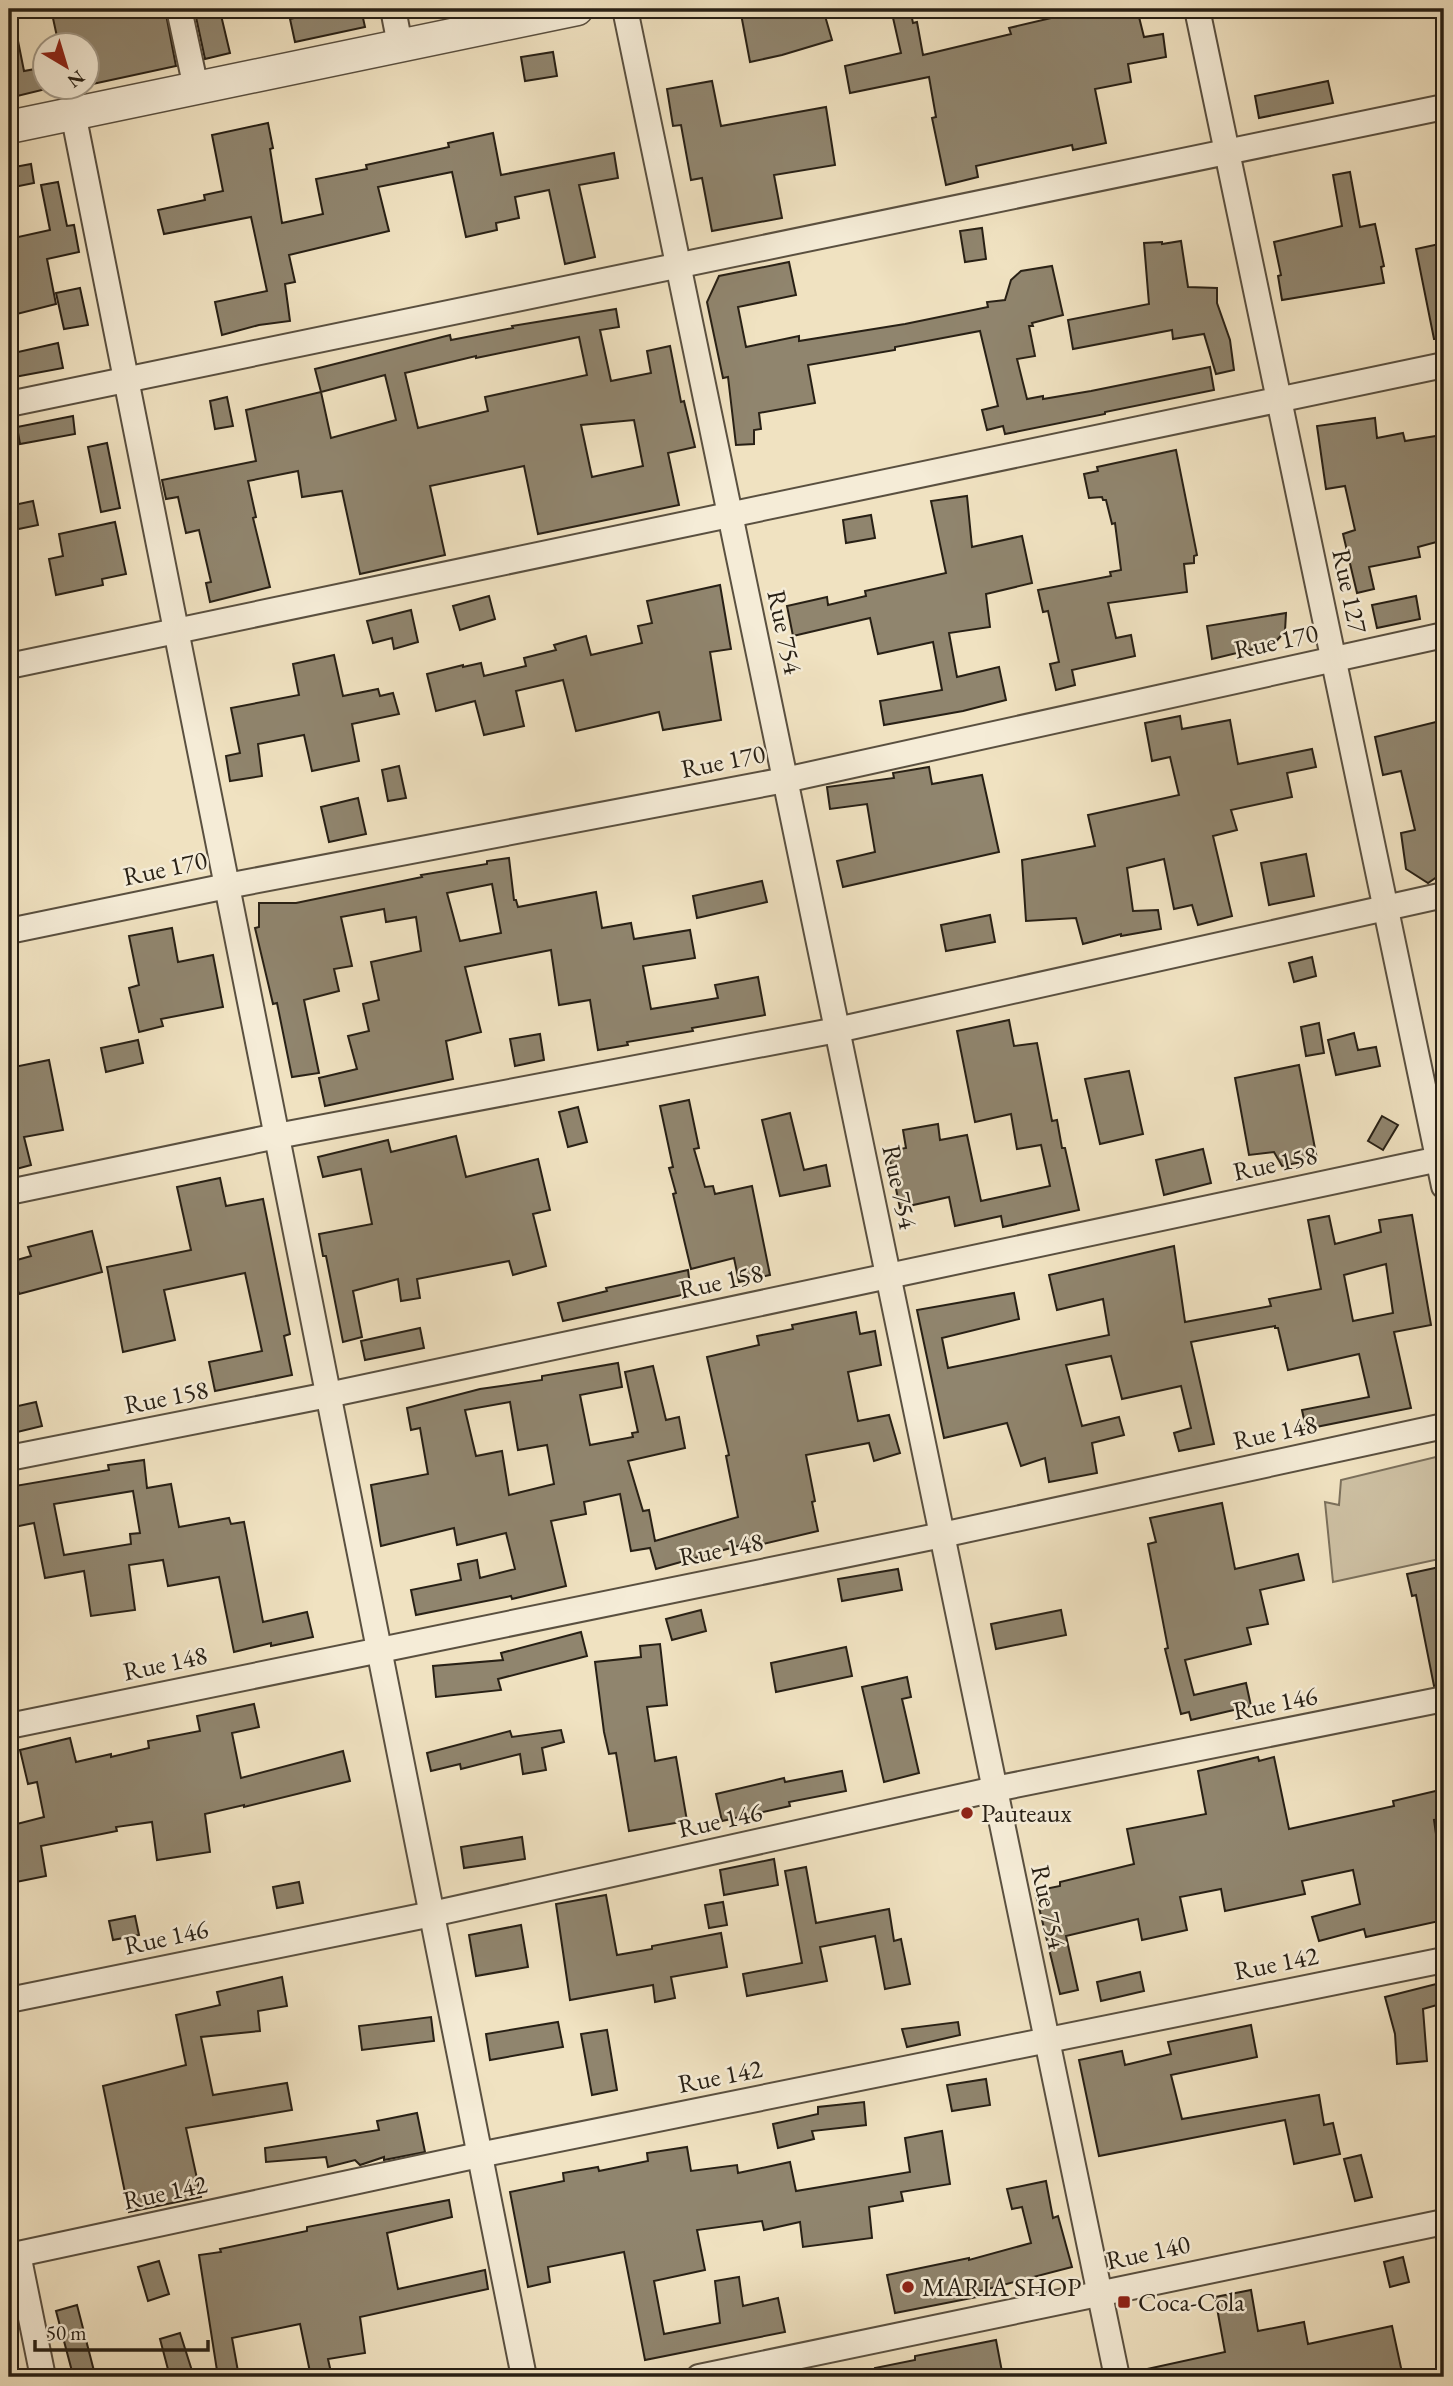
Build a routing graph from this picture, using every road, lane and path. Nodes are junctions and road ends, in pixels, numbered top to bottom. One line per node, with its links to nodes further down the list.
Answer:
1 (179, 9): 7 (street)
2 (393, 9): 6 (street)
3 (577, 9): 6 (street)
4 (625, 9): 12 (street, Rue 754)
5 (1197, 9): 11 (street, Rue 127)
6 (400, 46): 7 (street)
7 (196, 88): 9 (street)
8 (1444, 107): 11 (street)
9 (73, 113): 10 (street); 14 (street)
10 (9, 127)
11 (1227, 152): 12 (street); 15 (street, Rue 127)
12 (678, 265): 14 (street); 17 (street, Rue 754)
13 (1444, 365): 15 (street)
14 (126, 380): 16 (street); 18 (street)
15 (1279, 400): 17 (street); 20 (street, Rue 127)
16 (9, 404)
17 (730, 515): 18 (street); 22 (street, Rue 754)
18 (176, 631): 21 (street); 23 (street)
19 (1444, 635): 20 (street, Rue 170)
20 (1334, 659): 22 (street, Rue 170); 25 (street, Rue 127)
21 (9, 666)
22 (785, 780): 23 (street, Rue 170); 27 (street, Rue 754)
23 (227, 886): 26 (street, Rue 170); 28 (street)
24 (1444, 895): 25 (street)
25 (1385, 907): 27 (street); 29 (street, Rue 127)
26 (9, 931)
27 (837, 1030): 28 (street); 32 (street, Rue 754)
28 (277, 1136): 31 (street); 33 (street)
29 (1441, 1158): 30 (street, Rue 127); 32 (street, Rue 158)
30 (1444, 1186)
31 (9, 1192)
32 (888, 1276): 33 (street, Rue 158); 36 (street, Rue 754)
33 (328, 1395): 35 (street, Rue 158); 37 (street)
34 (1444, 1426): 36 (street, Rue 148)
35 (9, 1458)
36 (942, 1535): 37 (street, Rue 148); 40 (street, Rue 754)
37 (379, 1649): 39 (street, Rue 148); 41 (street)
38 (1444, 1699): 40 (street, Rue 146)
39 (9, 1726)
40 (995, 1789): 41 (street, Rue 146); 44 (street, Rue 754)
41 (432, 1914): 43 (street, Rue 146); 45 (street)
42 (1444, 1960): 44 (street, Rue 142)
43 (9, 2000)
44 (1047, 2040): 45 (street, Rue 142); 48 (street, Rue 754)
45 (479, 2155): 47 (street, Rue 142); 50 (street)
46 (1444, 2222): 48 (street, Rue 140)
47 (13, 2255): 49 (street)
48 (1099, 2292): 51 (street, Rue 140); 52 (street, Rue 754)
49 (43, 2377)
50 (524, 2377)
51 (699, 2377)
52 (1117, 2377)

